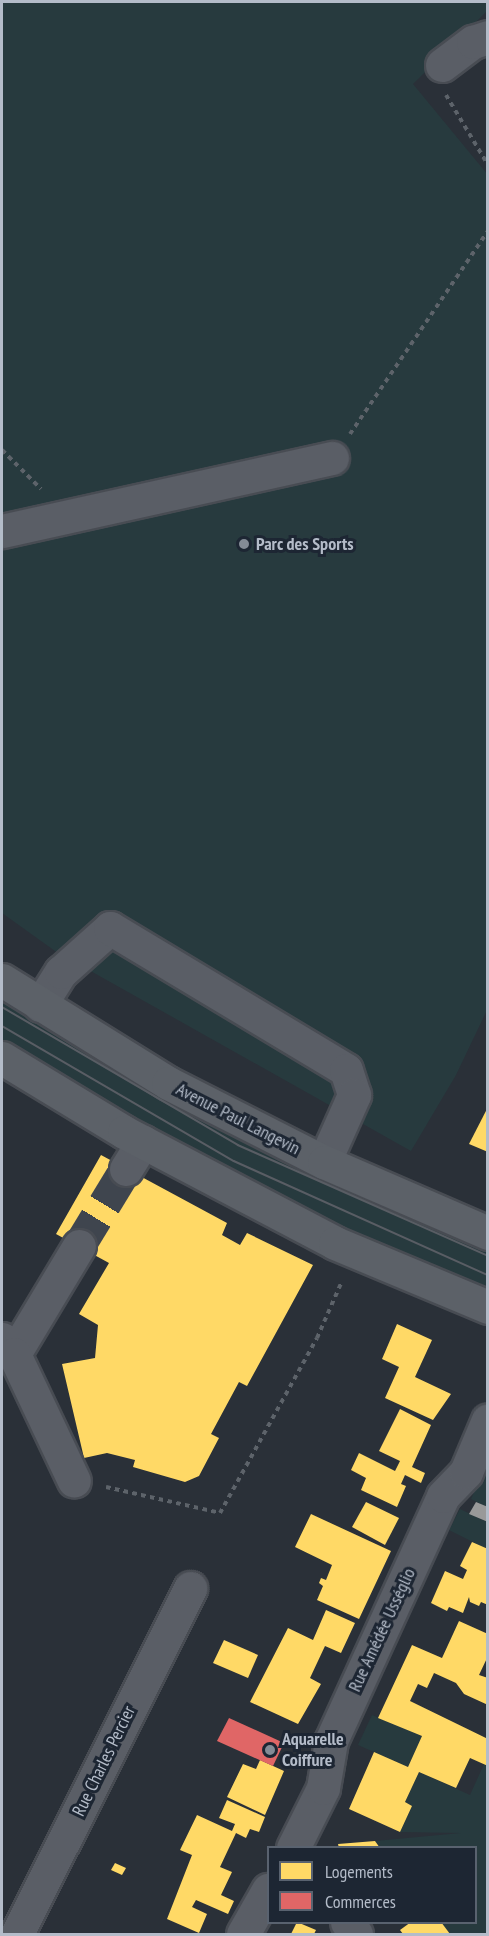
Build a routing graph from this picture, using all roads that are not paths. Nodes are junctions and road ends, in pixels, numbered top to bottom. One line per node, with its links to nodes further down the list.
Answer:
1 (488, 37): 2 (street)
2 (442, 65)
3 (332, 458): 4 (street)
4 (2, 531)
5 (2, 980): 6 (main road, Avenue Paul Langevin)
6 (39, 1005): 8 (main road, Avenue Paul Langevin); 8 (street)
7 (2, 1058): 11 (main road)
8 (324, 1162): 9 (main road, Avenue Paul Langevin)
9 (488, 1233)
10 (79, 1246): 12 (street)
11 (488, 1307)
12 (8, 1347): 14 (street)
13 (488, 1420): 16 (street, Rue Amédée Usséglio)
14 (74, 1481)
15 (190, 1588): 18 (street, Rue Charles Percier)
16 (294, 1846)
17 (267, 1892): 19 (street)
18 (17, 1935)
19 (243, 1935)

